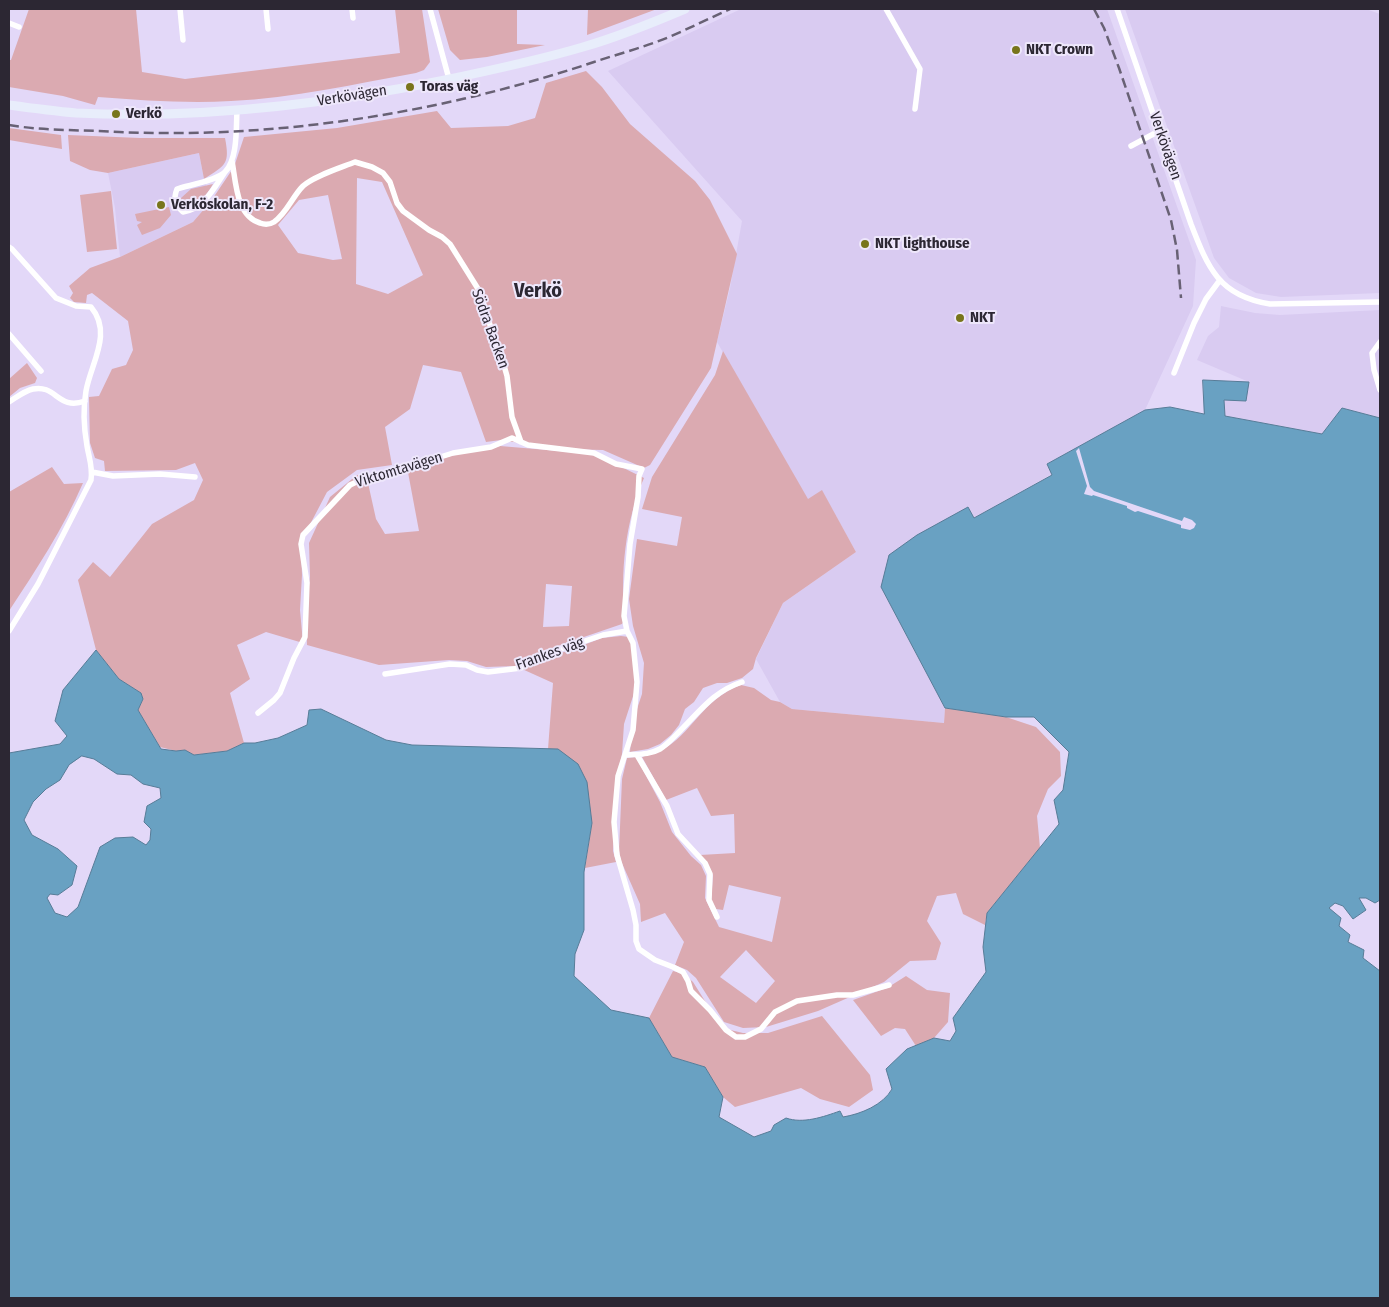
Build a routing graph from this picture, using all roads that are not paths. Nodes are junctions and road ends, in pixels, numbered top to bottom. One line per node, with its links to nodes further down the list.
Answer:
1 (180, 9): 12 (street)
2 (266, 9): 11 (street)
3 (352, 9): 8 (street)
4 (430, 9): 13 (street)
5 (685, 9): 13 (main road, Verkövägen)
6 (886, 9): 15 (street)
7 (1117, 9): 17 (street, Verkövägen)
8 (353, 18)
9 (9, 24): 10 (street)
10 (19, 27)
11 (268, 29)
12 (183, 40)
13 (449, 79): 16 (main road, Verkövägen)
14 (9, 105): 16 (main road, Verkövägen)
15 (915, 108)
16 (237, 110): 19 (street)
17 (1159, 131): 18 (street); 22 (street, Verkövägen)
18 (1131, 146)
19 (232, 161): 20 (street); 31 (street, Södra Backen)
20 (225, 172): 20 (street)
21 (9, 248): 29 (street)
22 (1220, 280): 23 (street, Verkövägen); 27 (street)
23 (1380, 302)
24 (9, 334): 26 (street)
25 (1380, 342): 28 (street)
26 (41, 372)
27 (1174, 373)
28 (1380, 390)
29 (85, 401): 30 (street); 32 (street)
30 (9, 402)
31 (521, 442): 35 (street, Viktomtavägen); 38 (street, Viktomtavägen)
32 (92, 472): 33 (street); 34 (street)
33 (195, 477)
34 (9, 631)
35 (628, 631): 36 (street, Frankes väg); 40 (street)
36 (384, 674)
37 (742, 682): 39 (street)
38 (258, 713)
39 (637, 754): 40 (street); 41 (street)
40 (626, 755): 42 (street)
41 (717, 917)
42 (888, 984)

